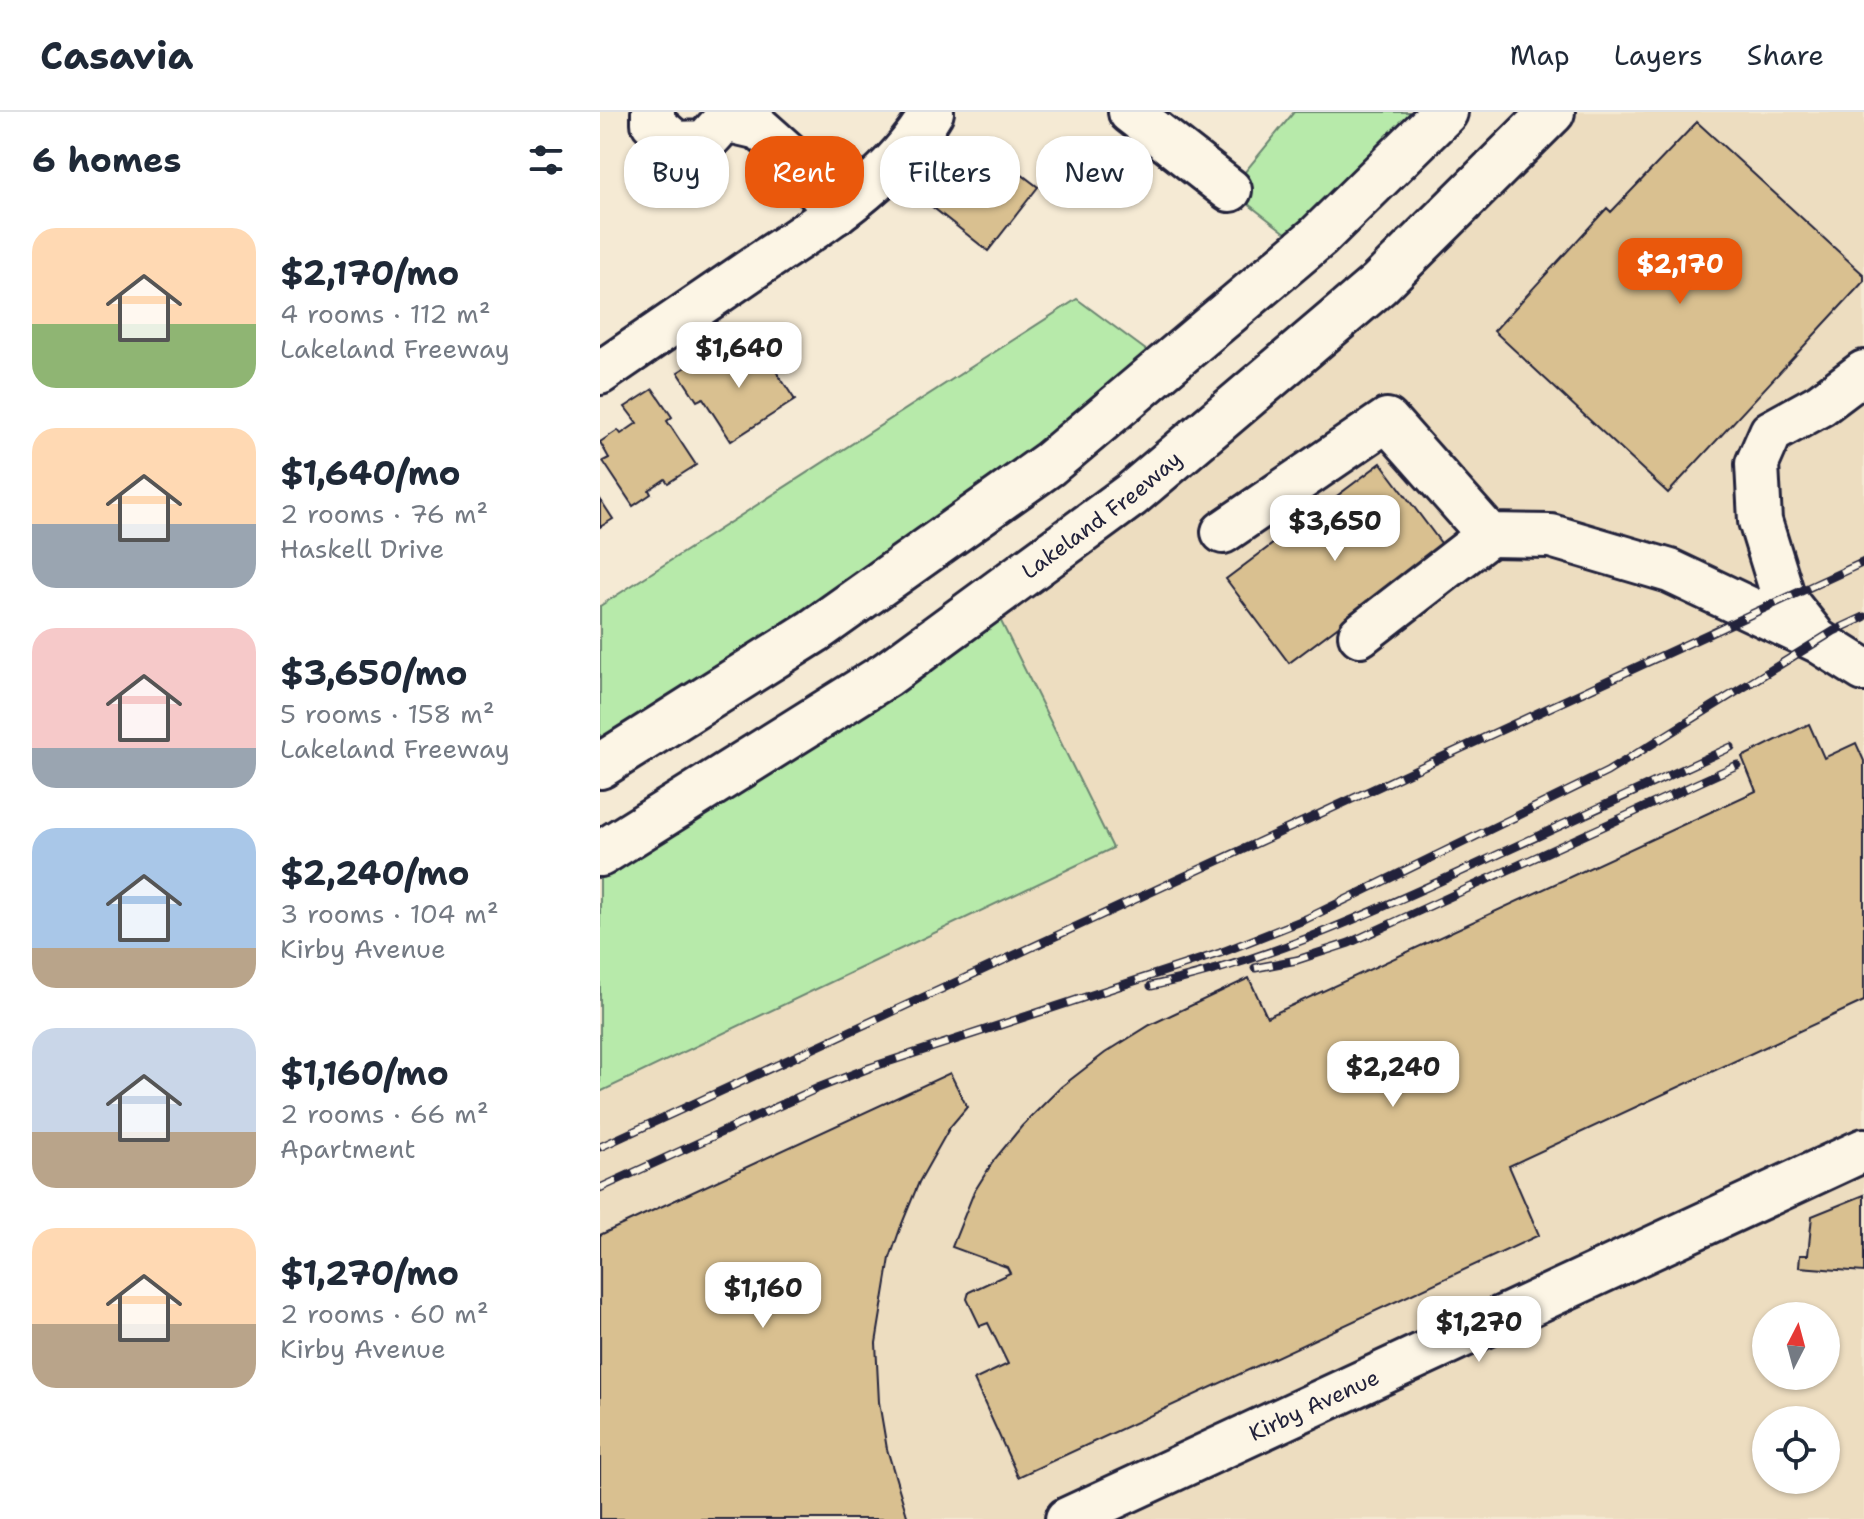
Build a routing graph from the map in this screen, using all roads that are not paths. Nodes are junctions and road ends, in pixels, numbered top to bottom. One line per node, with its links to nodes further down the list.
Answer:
1 (653, 112): 6 (street)
2 (932, 112): 8 (street)
3 (1130, 112): 7 (street)
4 (1445, 112): 16 (highway)
5 (1552, 112): 17 (highway, Lakeland Freeway)
6 (725, 116): 8 (street)
7 (1230, 190)
8 (836, 213): 10 (street)
9 (1864, 372): 14 (street)
10 (600, 373)
11 (1223, 532): 12 (street)
12 (1489, 535): 13 (street); 14 (street)
13 (1360, 635)
14 (1818, 641): 15 (street)
15 (1864, 670)
16 (600, 766)
17 (600, 854)
18 (1864, 1150): 19 (street, Kirby Avenue)
19 (1067, 1519)

